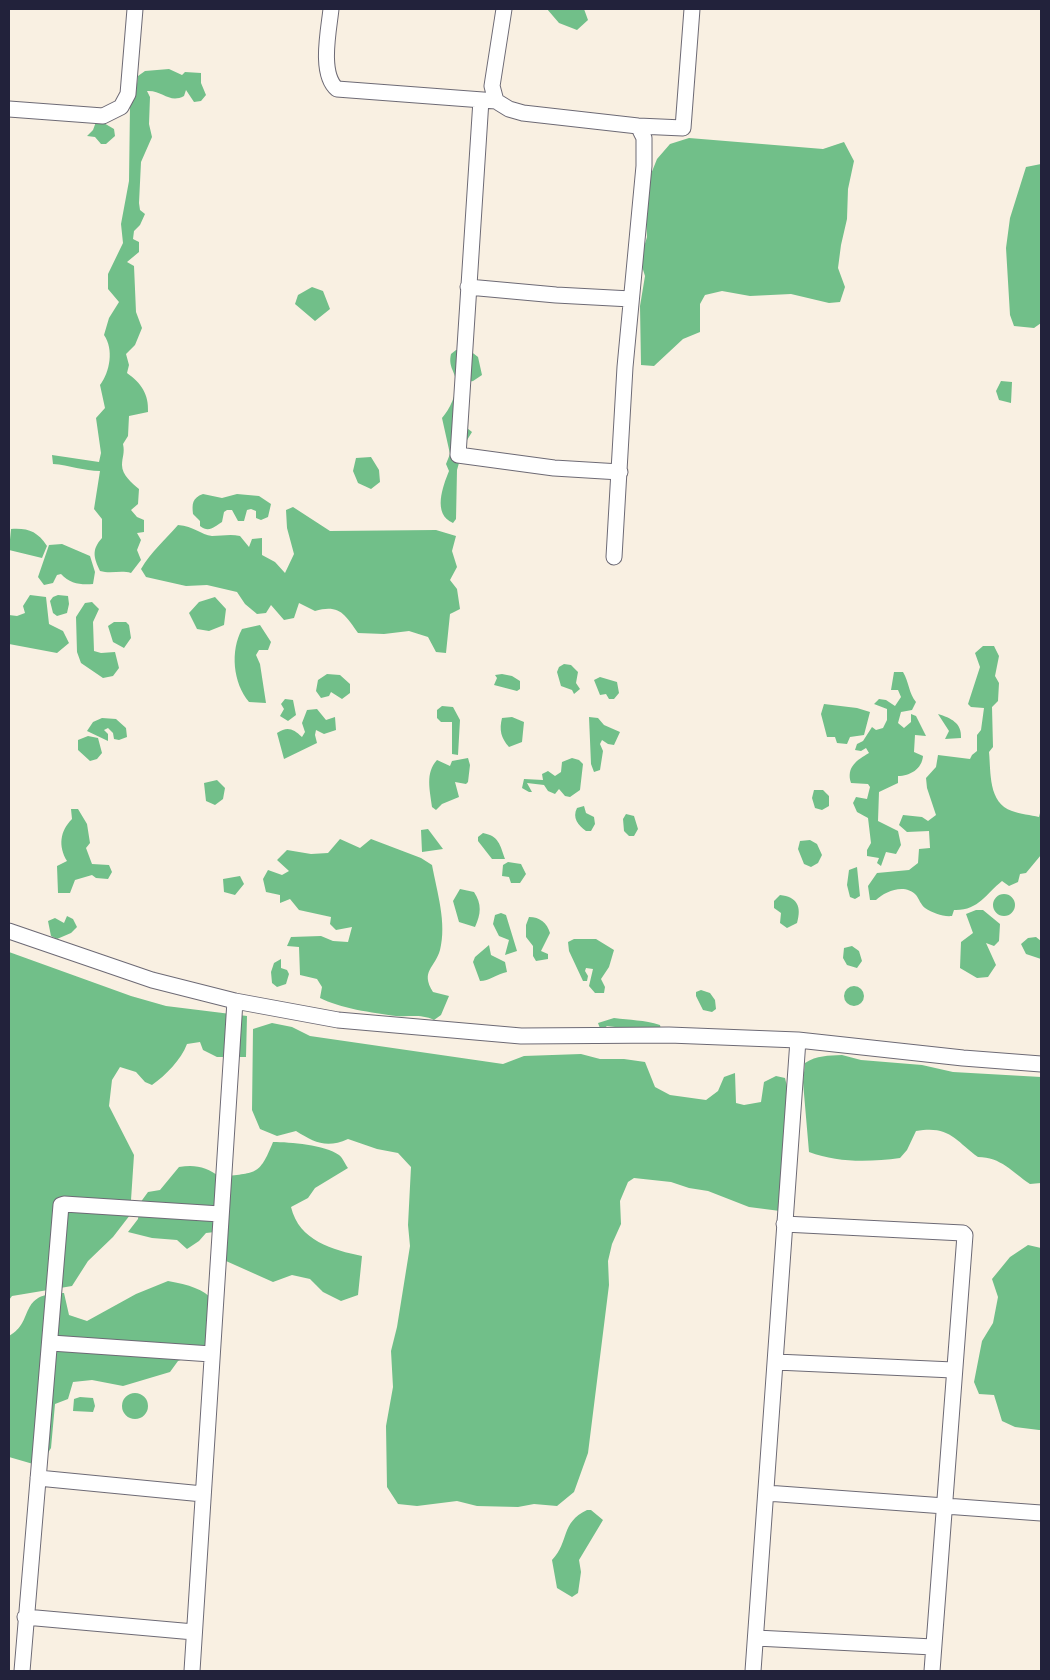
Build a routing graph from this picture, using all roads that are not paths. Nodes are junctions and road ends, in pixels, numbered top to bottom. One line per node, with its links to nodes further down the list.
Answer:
1 (135, 9): 7 (street)
2 (331, 9): 5 (street)
3 (504, 9): 6 (street)
4 (692, 9): 8 (street)
5 (481, 100): 6 (street); 9 (street)
6 (496, 101): 8 (street)
7 (9, 109)
8 (638, 126): 10 (street)
9 (468, 286): 10 (street); 11 (street)
10 (631, 299): 11 (street)
11 (620, 472): 12 (street)
12 (614, 557)
13 (9, 932): 14 (street)
14 (235, 1001): 15 (street); 17 (street)
15 (798, 1040): 16 (street); 18 (street)
16 (1041, 1064)
17 (220, 1214): 19 (street); 20 (street)
18 (784, 1224): 21 (street); 22 (street)
19 (51, 1343): 20 (street); 23 (street)
20 (212, 1354): 25 (street)
21 (776, 1362): 22 (street); 24 (street)
22 (953, 1370): 26 (street)
23 (38, 1478): 25 (street); 28 (street)
24 (766, 1493): 26 (street); 30 (street)
25 (203, 1494): 29 (street)
26 (943, 1507): 27 (street); 31 (street)
27 (1041, 1512)
28 (25, 1617): 29 (street); 32 (street)
29 (194, 1632): 33 (street)
30 (756, 1638): 31 (street); 34 (street)
31 (934, 1648): 35 (street)
32 (22, 1671)
33 (192, 1671)
34 (753, 1671)
35 (932, 1671)

